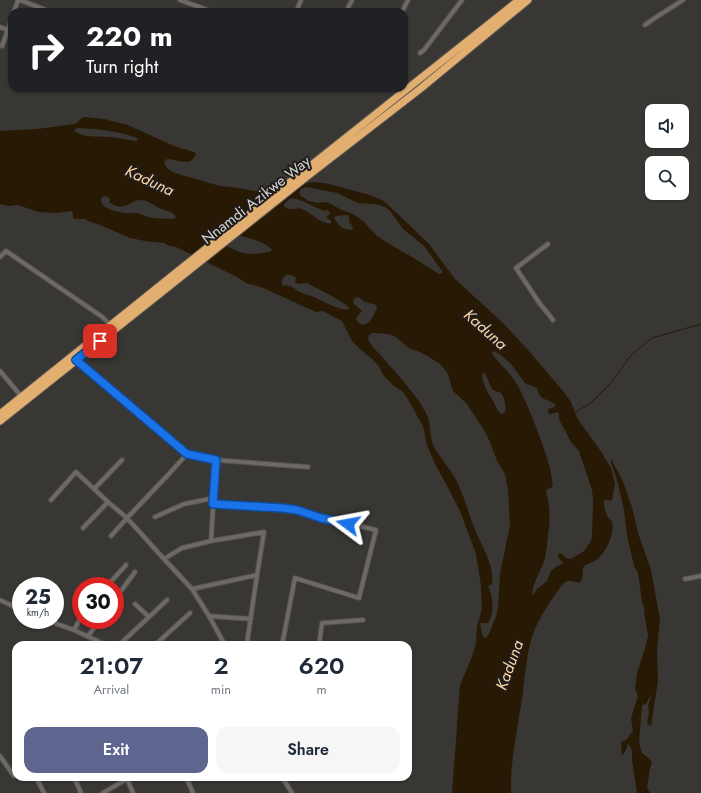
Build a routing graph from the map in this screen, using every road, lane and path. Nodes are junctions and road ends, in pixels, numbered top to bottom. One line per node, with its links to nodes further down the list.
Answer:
1 (19, 0): 7 (street)
2 (181, 0): 8 (street)
3 (462, 0): 13 (street)
4 (519, 0): 14 (highway, Nnamdi Azikwe Way)
5 (528, 0): 16 (highway, Nnamdi Azikwe Way)
6 (683, 0): 9 (street)
7 (40, 8)
8 (202, 8)
9 (645, 25)
10 (0, 27): 11 (street)
11 (8, 30): 12 (street)
12 (2, 46)
13 (420, 53)
14 (408, 90)
15 (405, 92): 16 (highway, Nnamdi Azikwe Way)
16 (303, 175): 19 (highway, Nnamdi Azikwe Way)
17 (548, 244): 20 (street)
18 (0, 257): 21 (street)
19 (180, 273): 21 (highway, Nnamdi Azikwe Way); 22 (highway, Nnamdi Azikwe Way)
20 (553, 320)
21 (111, 324): 24 (highway, Nnamdi Azikwe Way)
22 (76, 360): 26 (highway, Nnamdi Azikwe Way); 27 (street)
23 (0, 371): 24 (street)
24 (22, 397): 25 (highway, Nnamdi Azikwe Way)
25 (0, 414)
26 (0, 421)
27 (187, 454): 29 (street); 37 (street)
28 (122, 460): 31 (street)
29 (216, 460): 30 (street); 32 (street)
30 (308, 467)
31 (94, 489): 33 (street); 34 (street)
32 (214, 498): 35 (street); 36 (street)
33 (51, 500)
34 (108, 502): 37 (street); 38 (street)
35 (213, 504): 40 (street); 68 (street)
36 (155, 517)
37 (127, 518): 39 (street); 41 (street)
38 (83, 528)
39 (111, 536)
40 (211, 541): 41 (street); 44 (street)
41 (164, 559): 49 (street)
42 (126, 565): 46 (street)
43 (135, 572): 48 (street)
44 (257, 575): 49 (street); 57 (street)
45 (701, 576): 47 (street)
46 (115, 577)
47 (685, 579)
48 (124, 587)
49 (192, 588): 55 (street)
50 (0, 600): 53 (street)
51 (167, 600): 56 (street)
52 (135, 604): 56 (street)
53 (12, 606)
54 (190, 613): 65 (street)
55 (209, 616): 57 (street); 66 (street)
56 (149, 617): 64 (street)
57 (250, 619): 67 (street)
58 (364, 620): 69 (street)
59 (64, 626): 61 (street)
60 (93, 629): 62 (street)
61 (74, 630): 62 (street)
62 (88, 636): 63 (street)
63 (98, 641)
64 (123, 641)
65 (159, 641)
66 (223, 641)
67 (247, 641)
68 (283, 641)
69 (320, 641)
70 (0, 756): 71 (street)
71 (12, 773)
72 (38, 781): 78 (street)
73 (76, 781): 79 (street)
74 (123, 781): 80 (street)
75 (129, 781): 81 (street)
76 (188, 781): 82 (street)
77 (284, 781): 83 (street)
78 (44, 793)
79 (81, 793)
80 (103, 793)
81 (133, 793)
82 (193, 793)
83 (292, 793)

